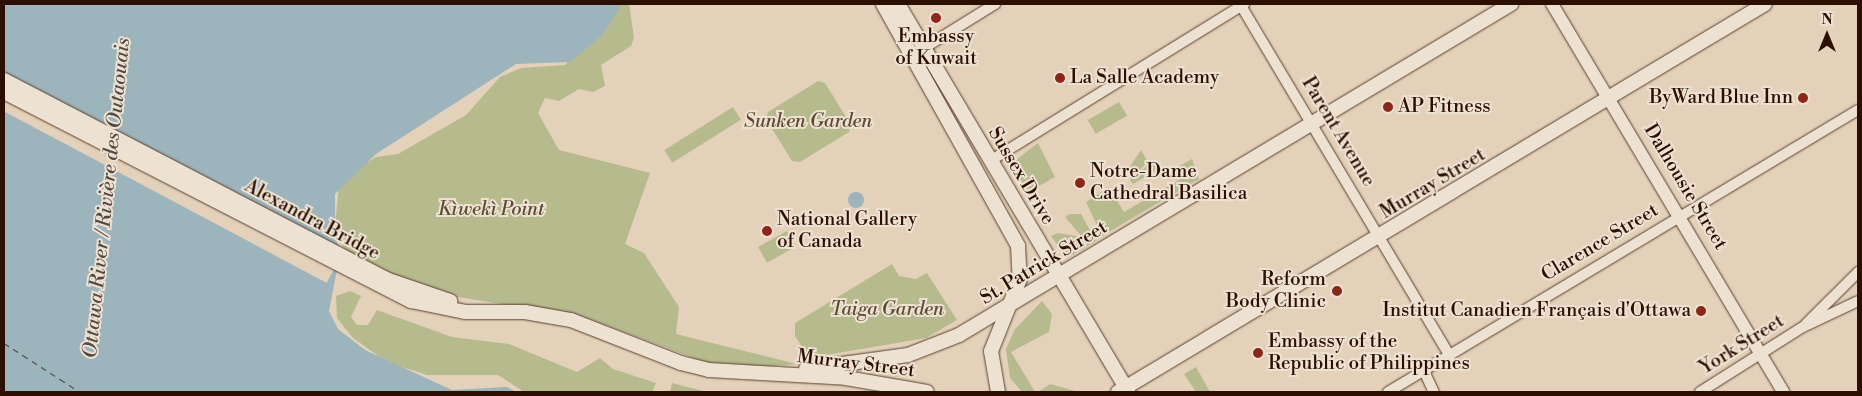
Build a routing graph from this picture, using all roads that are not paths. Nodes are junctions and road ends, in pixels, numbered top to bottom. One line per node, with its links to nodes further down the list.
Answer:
1 (882, 4): 21 (main road, Sussex Drive)
2 (898, 4): 8 (main road, Sussex Drive)
3 (995, 4): 8 (street)
4 (1241, 4): 13 (street, Parent Avenue); 14 (street)
5 (1511, 4): 13 (main road, St. Patrick Street)
6 (1552, 4): 11 (street, Dalhousie Street)
7 (1765, 4): 11 (main road, Murray Street)
8 (924, 48): 14 (main road, Sussex Drive)
9 (4, 80): 19 (main road, Alexandra Bridge)
10 (4, 92): 19 (main road)
11 (1611, 98): 15 (street, Dalhousie Street); 16 (main road, Murray Street)
12 (1858, 110): 15 (street, Clarence Street)
13 (1313, 122): 16 (street, Parent Avenue); 18 (main road, St. Patrick Street)
14 (990, 161): 18 (main road, Sussex Drive)
15 (1680, 215): 23 (street, Dalhousie Street); 24 (street, Clarence Street)
16 (1380, 238): 24 (street, Parent Avenue); 27 (main road, Murray Street)
17 (1858, 272): 22 (street, York Street)
18 (1058, 277): 21 (main road, St. Patrick Street); 27 (main road, Sussex Drive)
19 (370, 278): 26 (main road, Alexandra Bridge)
20 (1858, 301): 22 (street, York Street)
21 (1011, 305): 26 (main road, St. Patrick Street); 29 (main road, Sussex Drive)
22 (1803, 327): 23 (street, York Street)
23 (1760, 354): 32 (street, York Street); 33 (street, Dalhousie Street)
24 (1450, 356): 25 (street, Clarence Street)
25 (1424, 371): 30 (street, Clarence Street); 31 (street)
26 (781, 373): 28 (main road, Murray Street)
27 (1124, 391)
28 (927, 392)
29 (998, 392)
30 (1388, 392)
31 (1434, 392)
32 (1700, 392)
33 (1783, 392)

